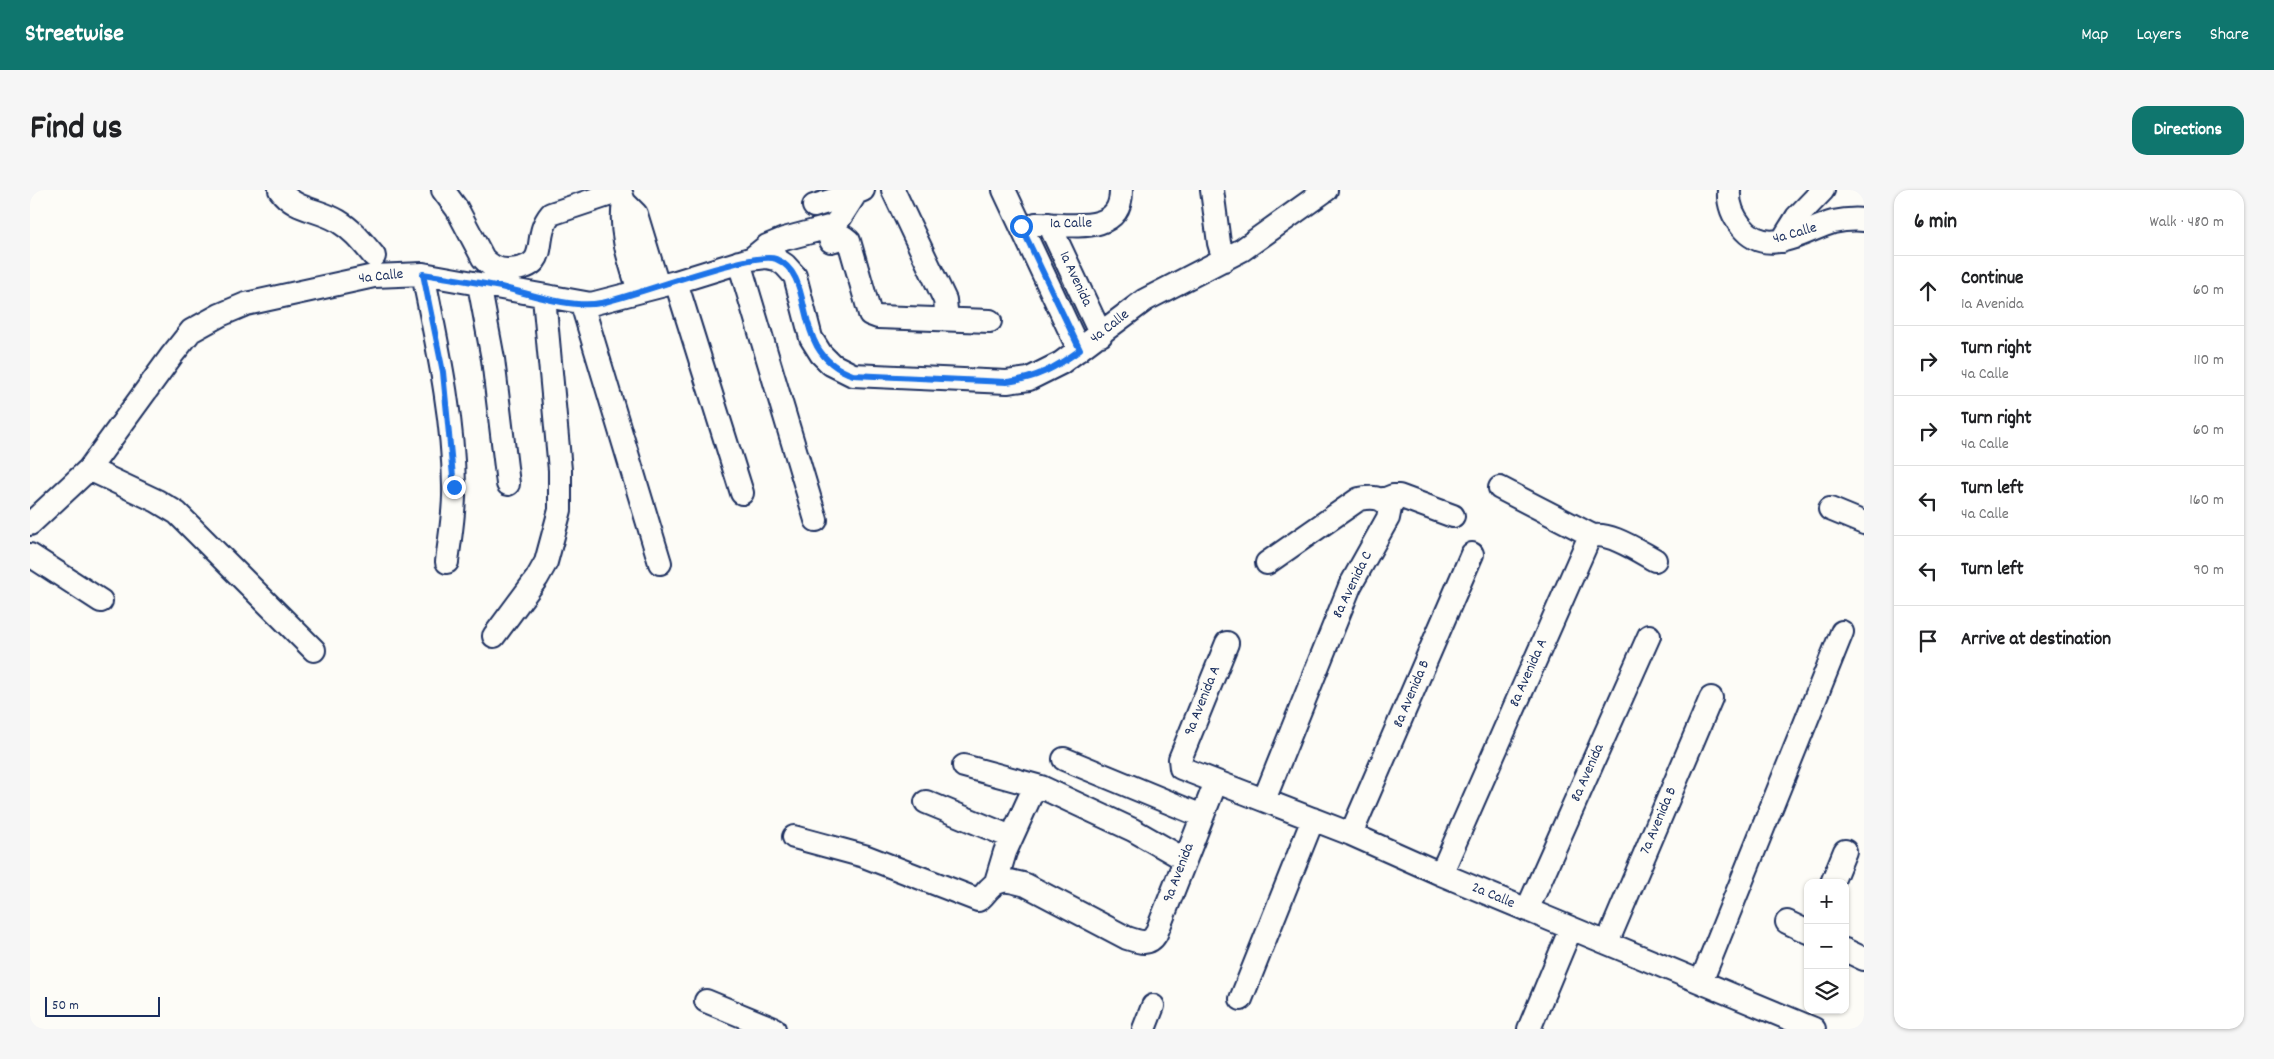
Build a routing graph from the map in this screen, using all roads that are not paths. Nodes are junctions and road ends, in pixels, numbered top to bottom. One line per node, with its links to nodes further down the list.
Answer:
1 (280, 190): 18 (street)
2 (443, 190): 10 (street)
3 (893, 190): 27 (street)
4 (1004, 190): 15 (street, 1a Avenida)
5 (1212, 190): 20 (street)
6 (1326, 190): 20 (street, 4a Calle)
7 (1729, 190): 17 (street, 4a Calle)
8 (1823, 190): 17 (street)
9 (860, 191): 12 (street); 16 (street)
10 (621, 194): 24 (street)
11 (1119, 200): 14 (street, 1a Calle)
12 (814, 206)
13 (1864, 220): 17 (street, 4a Calle)
14 (1049, 224): 15 (street, 1a Calle); 29 (street, 1a Avenida)
15 (1021, 226): 30 (street, 1a Avenida)
16 (828, 235): 19 (street); 21 (street); 27 (street)
17 (1782, 241)
18 (374, 256)
19 (776, 259): 21 (street, 4a Calle); 30 (street, 4a Calle)
20 (1224, 260): 29 (street, 4a Calle)
21 (744, 261): 24 (street, 4a Calle); 38 (street)
22 (423, 274): 23 (street, 4a Calle); 31 (street, 4a Calle); 45 (street)
23 (479, 284): 25 (street, 4a Calle); 32 (street)
24 (657, 286): 26 (street, 4a Calle); 34 (street)
25 (544, 297): 26 (street, 4a Calle); 50 (street)
26 (582, 304): 46 (street)
27 (944, 319): 28 (street)
28 (990, 321)
29 (1101, 335): 30 (street, 4a Calle)
30 (1080, 350)
31 (89, 470): 40 (street, 4a Calle); 53 (street)
32 (508, 484)
33 (1500, 488): 41 (street)
34 (742, 493)
35 (1384, 500): 37 (street); 47 (street); 60 (street, 8a Avenida C)
36 (1830, 509): 39 (street)
37 (1453, 516)
38 (816, 520)
39 (1864, 523)
40 (30, 524)
41 (1593, 536): 44 (street); 69 (street, 8a Avenida A)
42 (1472, 554): 64 (street, 8a Avenida B)
43 (30, 555): 48 (street)
44 (1655, 560)
45 (446, 562)
46 (660, 563)
47 (1267, 563)
48 (101, 601)
49 (1842, 632): 79 (street)
50 (494, 636)
51 (1649, 636): 72 (street, 8a Avenida)
52 (1227, 643): 56 (street, 9a Avenida A)
53 (314, 650)
54 (1710, 698): 76 (street, 7a Avenida B)
55 (1064, 758): 62 (street)
56 (1180, 759): 58 (street, 2a Calle)
57 (964, 766): 59 (street)
58 (1216, 782): 60 (street, 2a Calle); 62 (street, 9a Avenida)
59 (1035, 786): 66 (street); 68 (street)
60 (1264, 800): 63 (street, 2a Calle)
61 (926, 802): 66 (street)
62 (1202, 816): 68 (street, 9a Avenida)
63 (1313, 819): 64 (street, 2a Calle); 80 (street)
64 (1351, 834): 69 (street, 2a Calle)
65 (794, 837): 71 (street)
66 (1011, 837): 71 (street)
67 (1854, 847): 70 (street)
68 (1184, 859): 71 (street, 9a Avenida)
69 (1441, 874): 72 (street, 2a Calle)
70 (1834, 879)
71 (996, 882)
72 (1527, 910): 74 (street, 2a Calle)
73 (1787, 922): 75 (street)
74 (1571, 928): 76 (street, 2a Calle); 86 (street)
75 (1804, 930)
76 (1607, 943): 79 (street, 2a Calle)
77 (1849, 952): 78 (street)
78 (1864, 959)
79 (1701, 982): 87 (street, 2a Calle)
80 (1241, 999)
81 (706, 1001): 83 (street)
82 (1153, 1006): 85 (street)
83 (745, 1024): 84 (street)
84 (774, 1029)
85 (1144, 1029)
86 (1529, 1029)
87 (1814, 1029)

